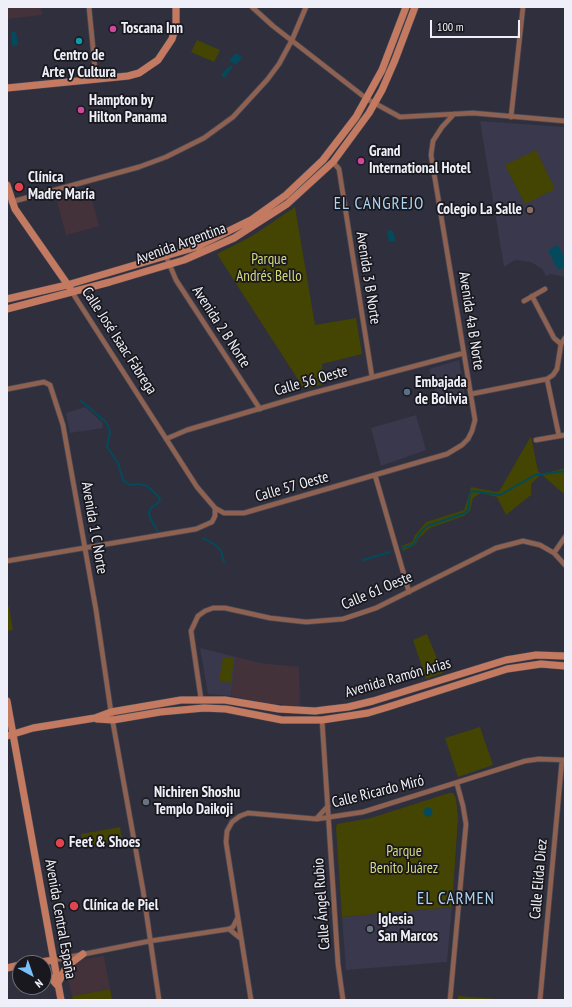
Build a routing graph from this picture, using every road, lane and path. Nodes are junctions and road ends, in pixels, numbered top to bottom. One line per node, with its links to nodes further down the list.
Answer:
1 (89, 7): 9 (street)
2 (176, 7): 9 (street)
3 (252, 7): 8 (street)
4 (306, 7): 8 (street)
5 (406, 7): 11 (street, Avenida Argentina)
6 (415, 7): 12 (street, Avenida Argentina)
7 (523, 7): 15 (street)
8 (292, 40): 11 (street); 21 (street)
9 (96, 79): 10 (street)
10 (7, 88)
11 (367, 99): 12 (street); 18 (street, Avenida Argentina)
12 (374, 104): 14 (street); 19 (street, Avenida Argentina)
13 (454, 114): 14 (street); 15 (street); 17 (street, Avenida 4a B Norte)
14 (439, 115): 17 (street)
15 (511, 117): 16 (street)
16 (565, 121)
17 (442, 126): 37 (street, Avenida 4a B Norte)
18 (331, 151): 19 (street); 22 (street, Avenida Argentina)
19 (335, 159): 23 (street, Avenida Argentina); 38 (street, Avenida 3 B Norte)
20 (7, 185): 21 (street, Calle José Isaac Fábrega)
21 (11, 202): 26 (street, Calle José Isaac Fábrega)
22 (166, 256): 23 (street, Avenida 2 B Norte); 24 (street, Avenida Argentina)
23 (168, 265): 25 (street, Avenida Argentina); 42 (street, Avenida 2 B Norte)
24 (107, 274): 25 (street); 26 (street, Avenida Argentina)
25 (110, 282): 29 (street, Avenida Argentina)
26 (68, 285): 27 (street, Avenida Argentina); 29 (street, Calle José Isaac Fábrega)
27 (55, 288): 30 (street); 32 (street, Avenida Argentina)
28 (545, 289): 31 (street)
29 (72, 292): 30 (street, Avenida Argentina); 45 (street, Calle José Isaac Fábrega)
30 (58, 296): 34 (street, Avenida Argentina)
31 (532, 296): 33 (street); 36 (street)
32 (7, 299)
33 (524, 300)
34 (7, 309)
35 (565, 338): 36 (street)
36 (561, 344): 39 (street)
37 (464, 353): 38 (street, Calle 56 Oeste); 41 (street, Avenida 4a B Norte)
38 (372, 377): 42 (street, Calle 56 Oeste)
39 (547, 379): 41 (street); 44 (street)
40 (8, 389): 50 (street, Avenida 1 C Norte)
41 (471, 394): 47 (street, Avenida 4a B Norte)
42 (260, 409): 45 (street, Calle 56 Oeste)
43 (565, 435): 44 (street)
44 (558, 436): 46 (street)
45 (166, 439): 48 (street, Calle José Isaac Fábrega)
46 (536, 440)
47 (376, 475): 48 (street, Calle 57 Oeste); 54 (street)
48 (215, 508): 50 (street)
49 (565, 537): 51 (street)
50 (86, 548): 52 (street); 62 (street, Avenida 1 C Norte)
51 (554, 553): 53 (street, Calle 61 Oeste); 54 (street, Calle 61 Oeste)
52 (7, 561)
53 (565, 565)
54 (409, 592): 59 (street, Calle 61 Oeste)
55 (565, 656): 57 (street, Avenida Ramón Arias)
56 (565, 666): 58 (street, Avenida Ramón Arias)
57 (446, 678): 58 (street); 61 (street, Avenida Ramón Arias)
58 (449, 687): 65 (street, Avenida Ramón Arias)
59 (201, 698): 61 (street, Avenida Ramón Arias); 62 (street, Avenida Ramón Arias)
60 (7, 701): 66 (street, Avenida Central España)
61 (331, 709): 65 (street)
62 (111, 712): 63 (street, Avenida Ramón Arias); 64 (street, Avenida 1 C Norte)
63 (94, 718): 64 (street, Avenida Ramón Arias); 66 (street, Avenida Ramón Arias)
64 (113, 720): 65 (street, Avenida Ramón Arias); 75 (street, Avenida 1 C Norte)
65 (322, 720): 69 (street, Calle Ángel Rubio)
66 (10, 735): 77 (street, Avenida Central España)
67 (564, 760): 68 (street, Calle Ricardo Miró); 85 (street, Calle Elida Diez)
68 (456, 784): 70 (street, Calle Ricardo Miró); 84 (street)
69 (328, 806): 70 (street, Calle Ángel Rubio); 71 (street)
70 (329, 817): 71 (street, Calle Ricardo Miró); 83 (street, Calle Ángel Rubio)
71 (317, 819): 72 (street, Calle Ricardo Miró)
72 (237, 919): 73 (street); 74 (street, Calle Ricardo Miró)
73 (229, 929): 74 (street); 75 (street)
74 (240, 938): 82 (street, Calle Ricardo Miró)
75 (150, 941): 76 (street); 81 (street, Avenida 1 C Norte)
76 (83, 954): 77 (street); 79 (street)
77 (54, 960): 79 (street, Avenida Central España)
78 (52, 978): 79 (street)
79 (58, 986): 80 (street, Avenida Central España)
80 (61, 1000)
81 (159, 1000)
82 (251, 1000)
83 (343, 1000)
84 (450, 1000)
85 (540, 1000)

